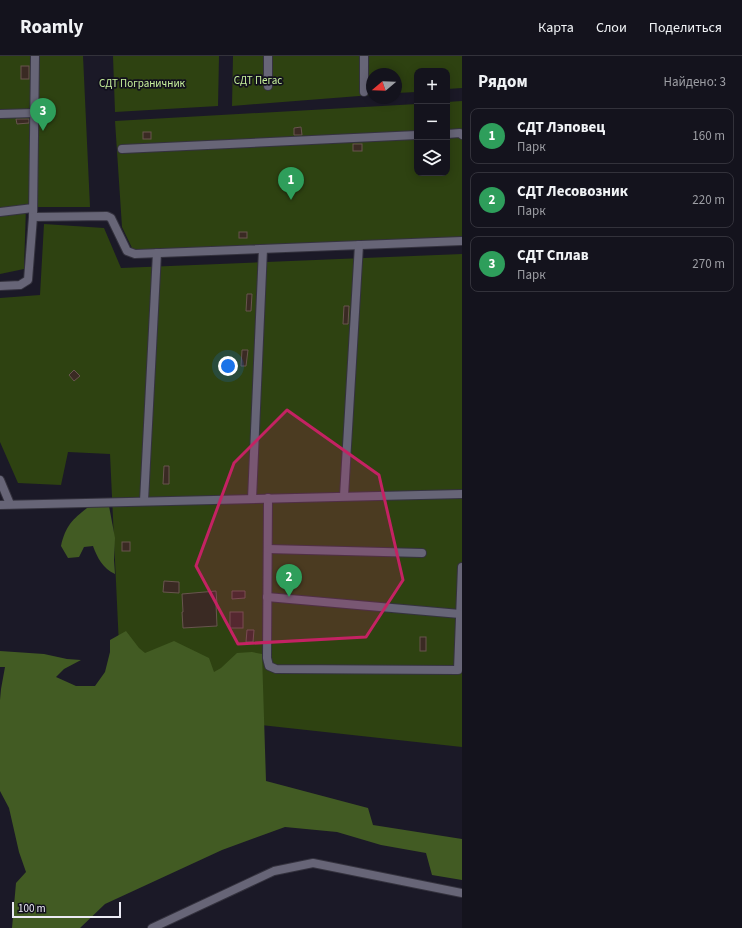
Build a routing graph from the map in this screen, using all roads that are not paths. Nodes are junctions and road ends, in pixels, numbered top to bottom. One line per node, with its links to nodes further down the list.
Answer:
1 (35, 56): 6 (street)
2 (268, 56): 4 (street)
3 (364, 56): 5 (street)
4 (268, 86)
5 (364, 92)
6 (34, 113): 7 (street); 12 (street)
7 (0, 114)
8 (450, 134): 10 (street)
9 (414, 135): 11 (street)
10 (462, 135)
11 (122, 149)
12 (33, 208): 13 (street); 14 (street)
13 (0, 212)
14 (33, 217): 18 (street); 19 (street)
15 (462, 241): 16 (street)
16 (359, 246): 17 (street); 22 (street)
17 (263, 249): 18 (street); 24 (street)
18 (157, 253): 25 (street)
19 (0, 286)
20 (0, 480): 27 (street)
21 (462, 494): 22 (street)
22 (344, 496): 23 (street)
23 (268, 498): 24 (street); 28 (street)
24 (252, 499): 25 (street)
25 (144, 501): 27 (street)
26 (0, 504): 27 (street)
27 (10, 504)
28 (268, 549): 29 (street); 31 (street)
29 (422, 553)
30 (462, 567): 32 (street)
31 (267, 597): 32 (street); 32 (street)
32 (460, 614)
33 (462, 893): 34 (street)
34 (152, 928)

